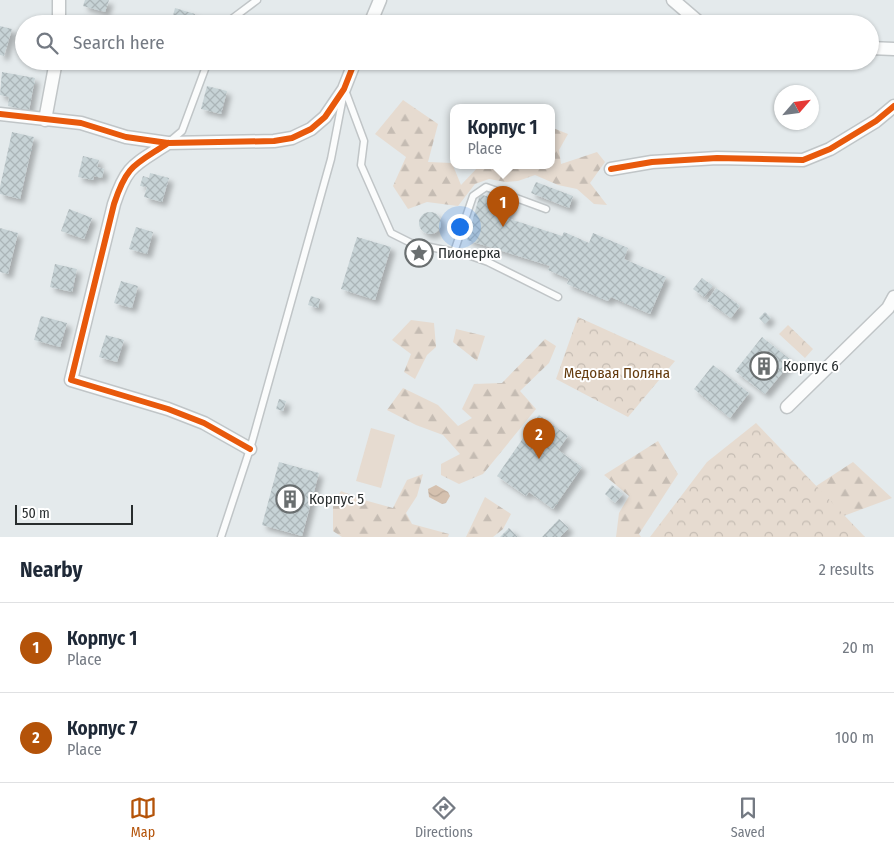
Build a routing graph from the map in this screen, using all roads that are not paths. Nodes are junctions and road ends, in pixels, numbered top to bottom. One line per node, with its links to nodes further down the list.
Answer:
1 (59, 0): 5 (street)
2 (257, 0): 6 (lane)
3 (380, 0): 7 (street)
4 (673, 0): 8 (street)
5 (60, 15)
6 (237, 15)
7 (374, 15)
8 (690, 15)
9 (879, 48): 10 (street)
10 (894, 49)
11 (54, 70): 17 (street)
12 (205, 70): 18 (lane)
13 (351, 70): 14 (street)
14 (344, 89): 18 (street); 21 (lane); 25 (lane)
15 (894, 106): 19 (street)
16 (0, 114): 17 (street)
17 (45, 120): 18 (street)
18 (168, 143): 25 (street)
19 (611, 169)
20 (546, 209): 21 (lane)
21 (454, 252): 22 (lane)
22 (558, 297)
23 (894, 297): 24 (street)
24 (788, 408)
25 (250, 449): 26 (lane)
26 (220, 537)

